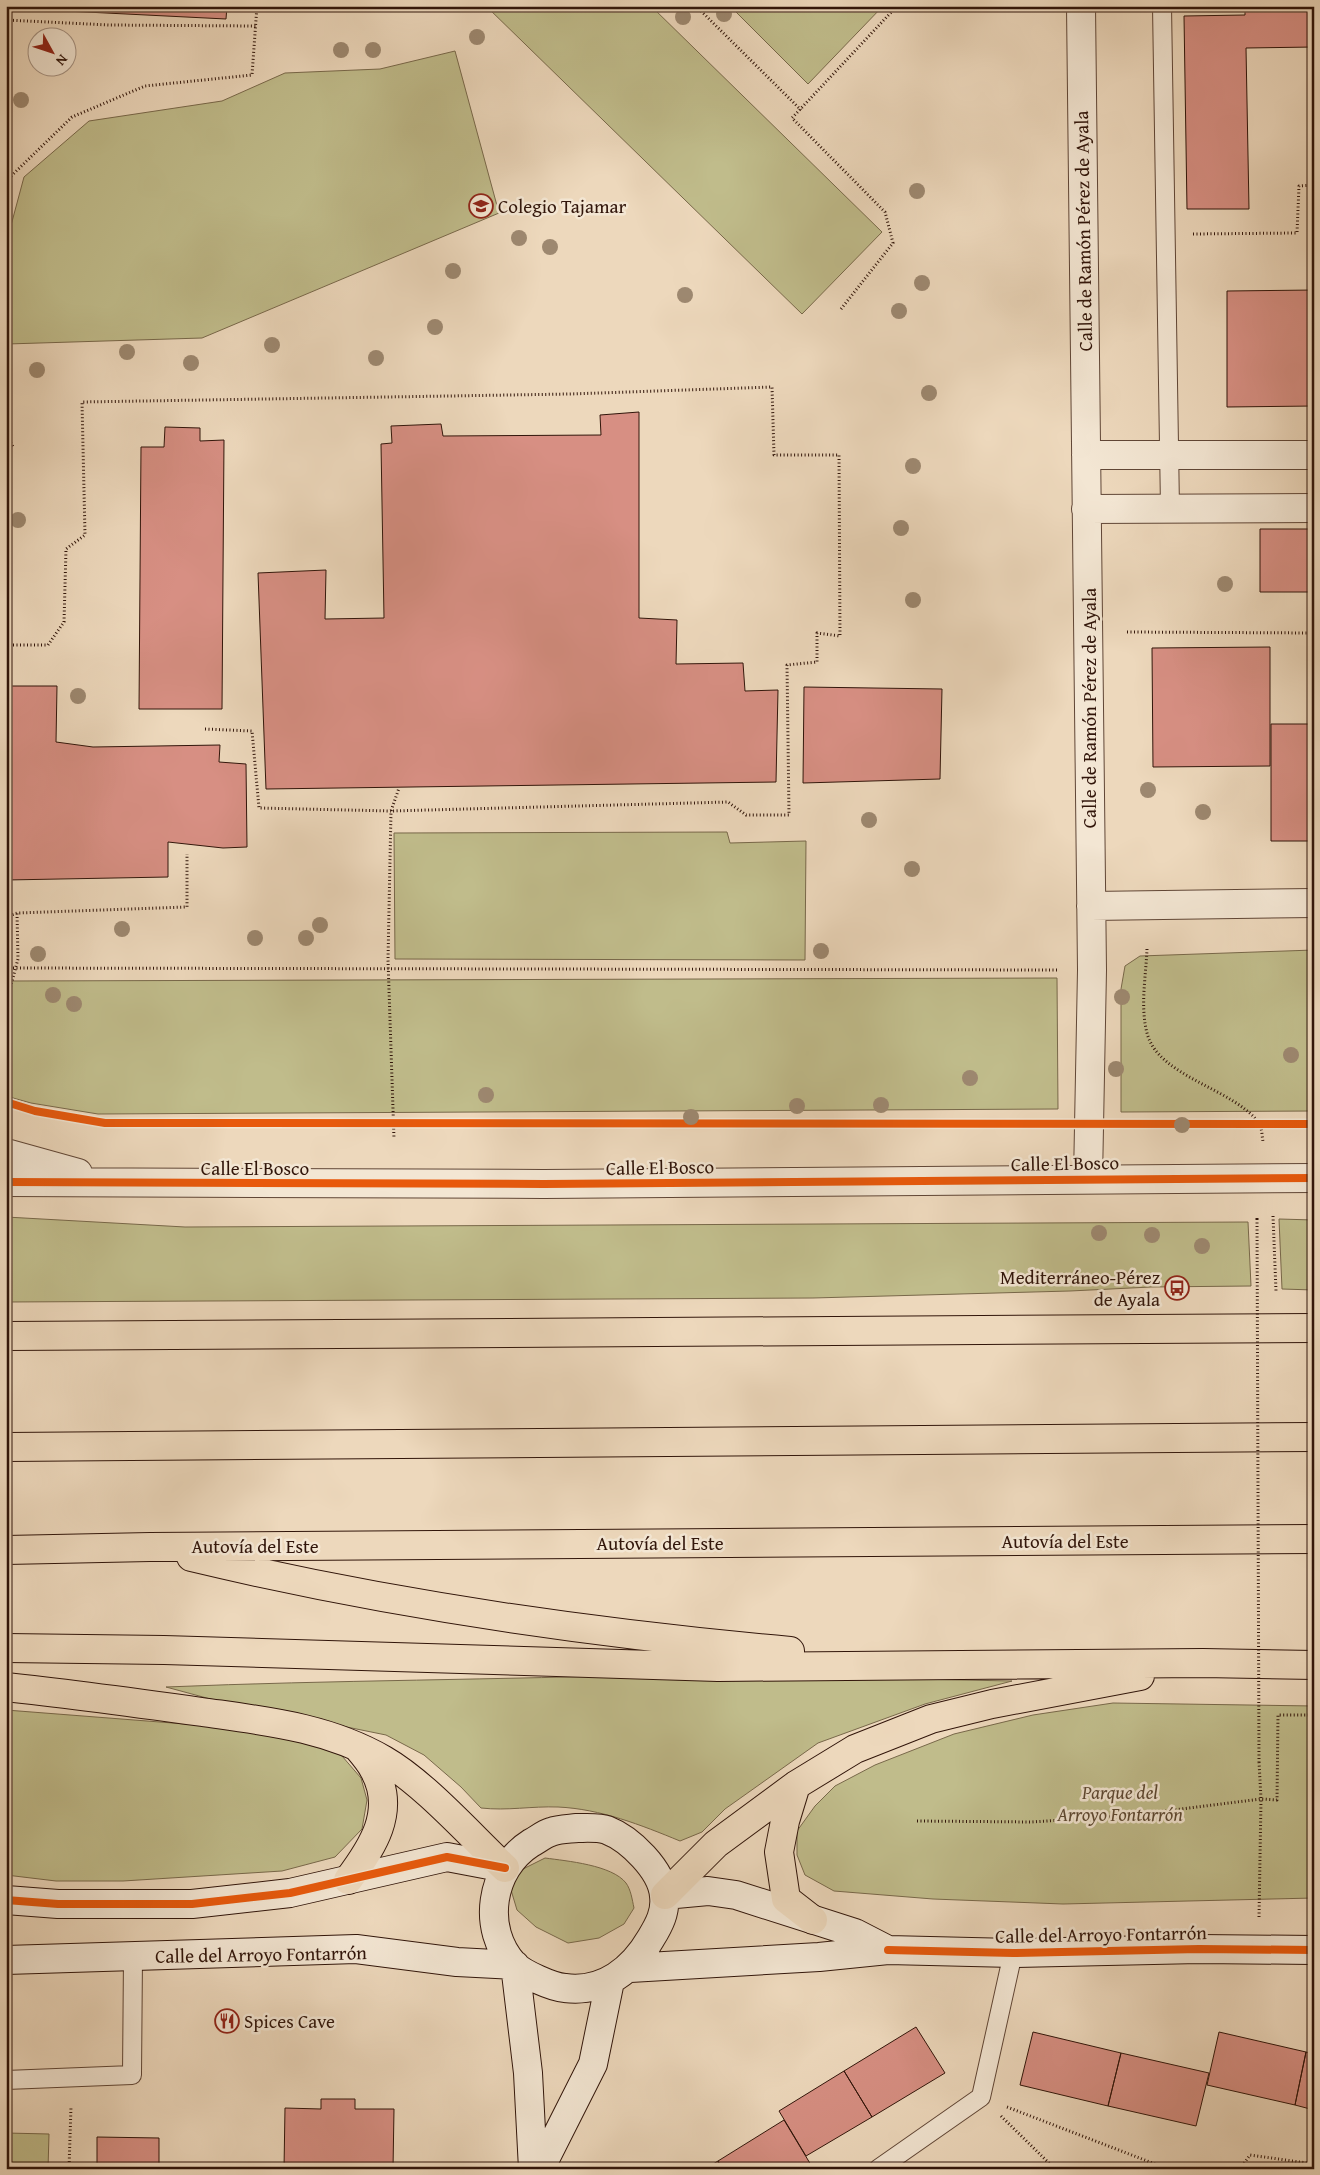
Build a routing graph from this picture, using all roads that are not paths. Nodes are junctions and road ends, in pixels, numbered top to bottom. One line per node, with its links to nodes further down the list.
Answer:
1 (1081, 6): 3 (street, Calle de Ramón Pérez de Ayala)
2 (1162, 6): 4 (lane)
3 (1086, 455): 4 (street); 8 (street, Calle de Ramón Pérez de Ayala)
4 (1168, 455): 5 (street); 6 (lane)
5 (1314, 455)
6 (1170, 508): 7 (street); 8 (street)
7 (1314, 508)
8 (1086, 509): 10 (street, Calle de Ramón Pérez de Ayala)
9 (1314, 903): 10 (street)
10 (1091, 906): 13 (street, Calle de Ramón Pérez de Ayala)
11 (6, 1153): 15 (street, Calle El Bosco)
12 (1314, 1178): 13 (street, Calle El Bosco)
13 (1088, 1179): 15 (street, Calle El Bosco)
14 (6, 1182): 15 (street, Calle El Bosco)
15 (118, 1184)
16 (1314, 1328): 17 (highway)
17 (6, 1336)
18 (1314, 1437): 19 (highway)
19 (6, 1447)
20 (1314, 1539): 21 (highway, Autovía del Este)
21 (150, 1547): 22 (highway, Autovía del Este); 25 (highway)
22 (6, 1550)
23 (6, 1648): 25 (highway)
24 (1203, 1663): 25 (highway); 26 (highway); 29 (highway)
25 (943, 1665)
26 (1314, 1665)
27 (6, 1687): 28 (highway)
28 (357, 1747): 30 (highway); 31 (highway)
29 (796, 1786): 32 (highway); 34 (highway)
30 (505, 1868): 31 (street); 32 (street); 40 (street)
31 (348, 1880): 33 (street)
32 (665, 1895): 34 (street, Calle del Arroyo Fontarrón); 41 (street)
33 (6, 1900)
34 (813, 1920): 35 (street, Calle del Arroyo Fontarrón)
35 (888, 1950): 37 (street, Calle del Arroyo Fontarrón); 41 (street, Calle del Arroyo Fontarrón)
36 (1314, 1950): 37 (street, Calle del Arroyo Fontarrón)
37 (1013, 1953): 45 (lane)
38 (133, 1957): 39 (street, Calle del Arroyo Fontarrón); 40 (street, Calle del Arroyo Fontarrón); 42 (lane)
39 (6, 1960)
40 (515, 1966): 41 (street); 43 (street)
41 (620, 1974): 44 (street)
42 (6, 2080)
43 (533, 2169)
44 (540, 2169)
45 (878, 2169)

